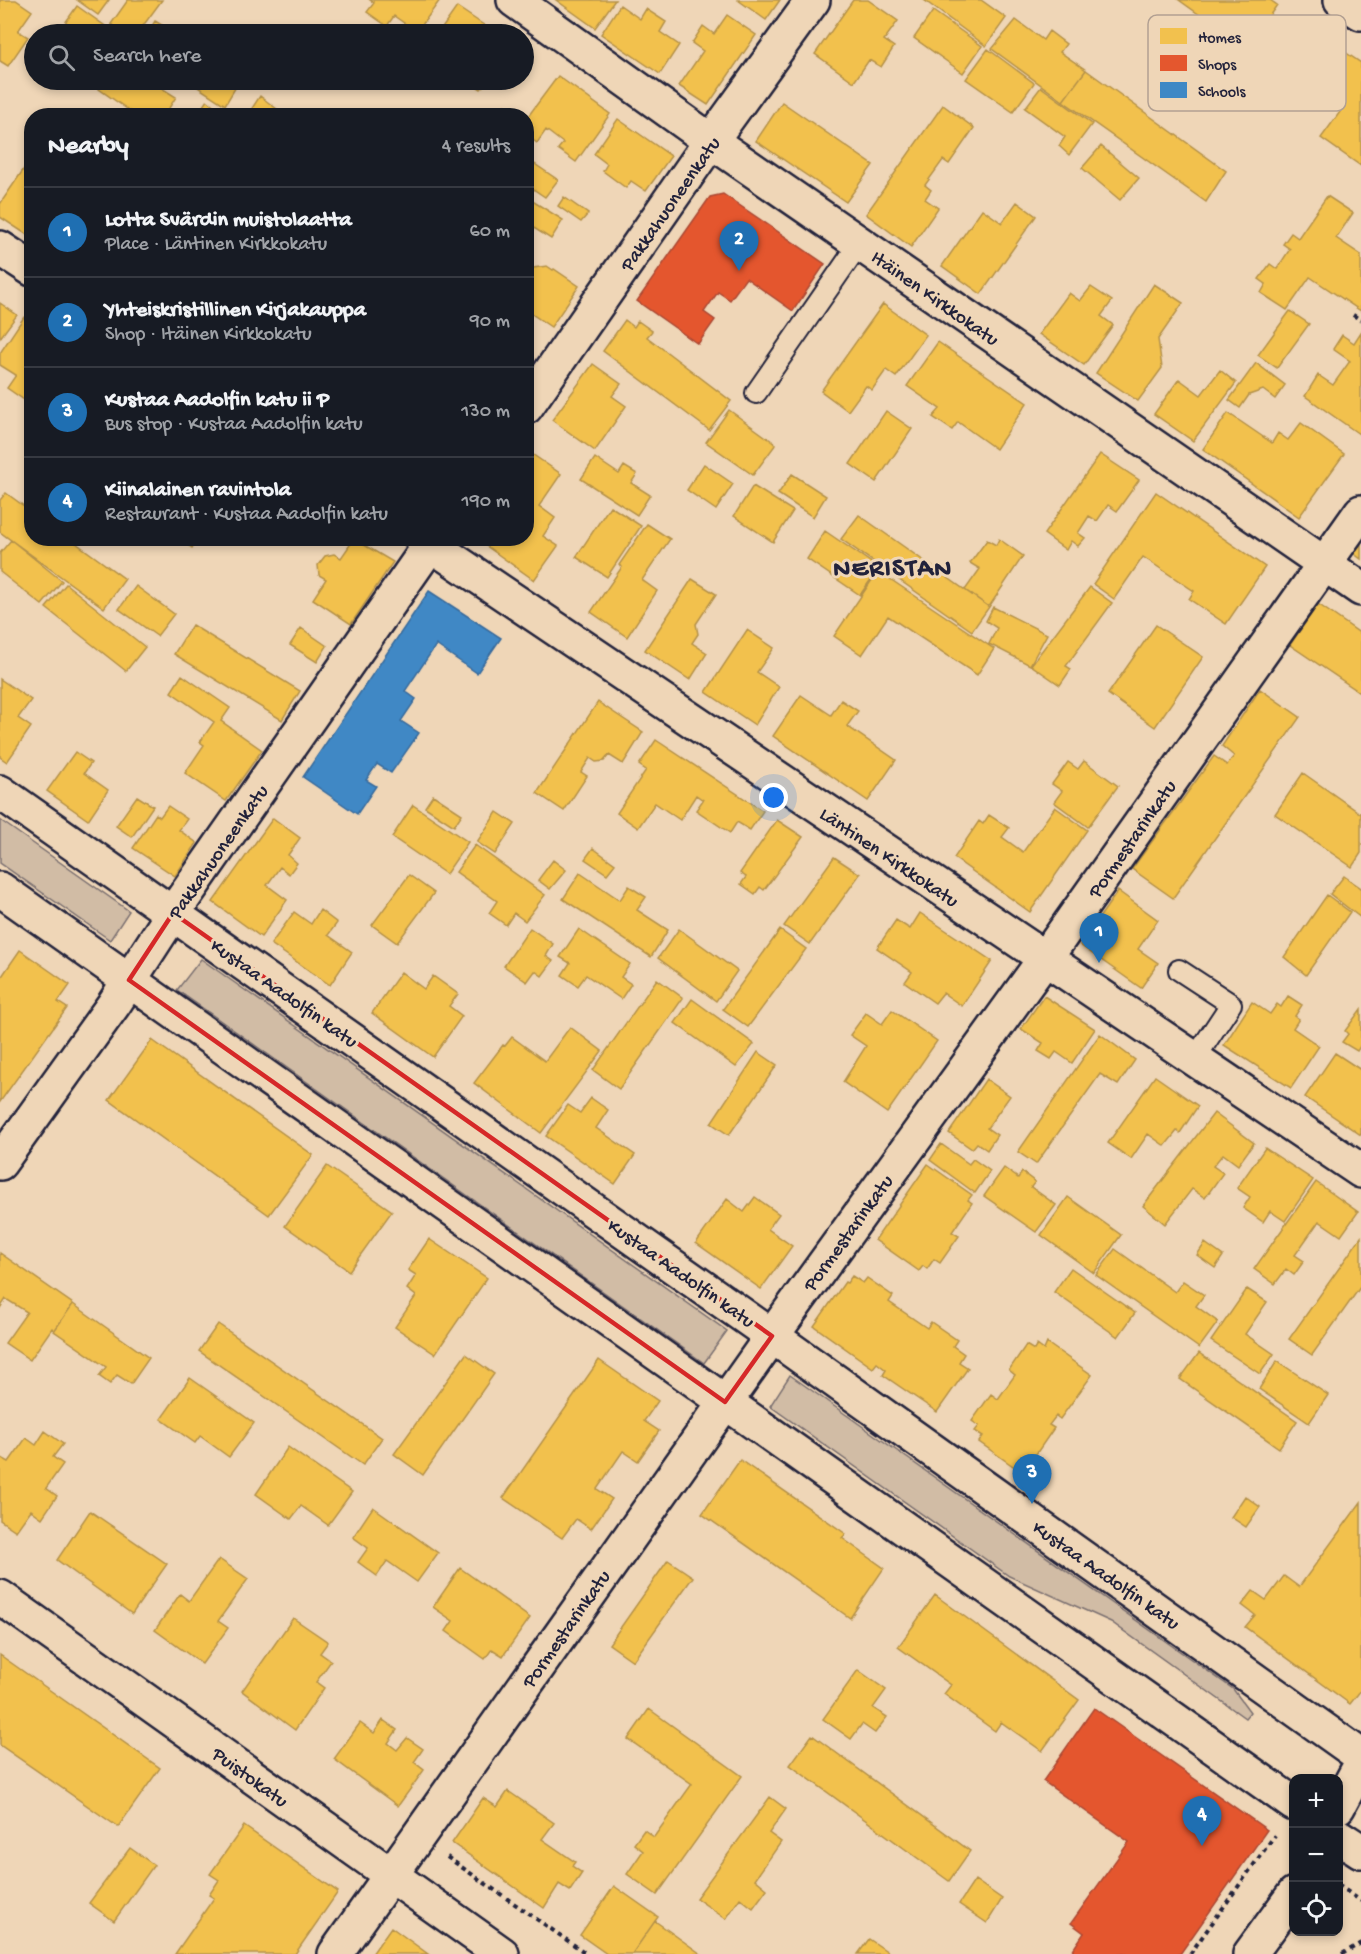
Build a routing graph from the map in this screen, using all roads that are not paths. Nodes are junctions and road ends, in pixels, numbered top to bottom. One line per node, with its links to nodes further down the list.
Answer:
1 (514, 0): 5 (street, Itäinen Kirkkokatu)
2 (813, 0): 5 (street, Pakkahuoneenkatu)
3 (1341, 0): 4 (street)
4 (1361, 13)
5 (711, 141): 6 (street, Itäinen Kirkkokatu); 10 (street, Pakkahuoneenkatu)
6 (859, 244): 9 (lane); 14 (street, Itäinen Kirkkokatu)
7 (0, 248): 8 (street)
8 (24, 264)
9 (756, 393)
10 (534, 395)
11 (1361, 512): 14 (street, Pormestarinkatu)
12 (426, 546): 18 (street, Pakkahuoneenkatu)
13 (436, 546): 19 (street, Läntinen Kirkkokatu)
14 (1324, 564): 15 (street, Itäinen Kirkkokatu); 19 (street, Pormestarinkatu)
15 (1361, 590)
16 (0, 792): 18 (street, Kustaa Aadolfin katu)
17 (0, 889): 21 (street)
18 (173, 913): 21 (street, Pakkahuoneenkatu); 25 (street, Kustaa Aadolfin katu)
19 (1044, 960): 22 (street, Läntinen Kirkkokatu); 25 (street, Pormestarinkatu)
20 (1179, 970): 22 (lane)
21 (129, 980): 23 (street, Pakkahuoneenkatu); 26 (street)
22 (1194, 1060): 24 (street, Läntinen Kirkkokatu)
23 (0, 1163)
24 (1361, 1171)
25 (772, 1336): 26 (street, Pormestarinkatu); 28 (street, Kustaa Aadolfin katu)
26 (725, 1402): 31 (street); 34 (street, Pormestarinkatu)
27 (0, 1597): 34 (street, Puistokatu)
28 (1361, 1756)
29 (1361, 1764): 30 (street)
30 (1343, 1798)
31 (1287, 1816)
32 (1343, 1839): 33 (street)
33 (1361, 1851)
34 (390, 1876): 36 (street, Pormestarinkatu); 37 (street, Puistokatu)
35 (1289, 1900): 38 (street)
36 (335, 1954)
37 (502, 1954)
38 (1250, 1954)

